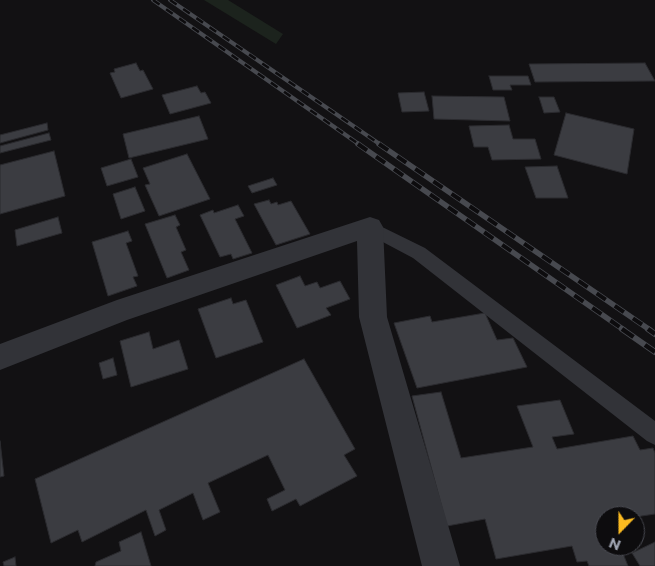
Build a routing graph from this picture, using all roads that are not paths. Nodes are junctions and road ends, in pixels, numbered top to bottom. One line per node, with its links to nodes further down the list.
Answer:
1 (370, 228): 2 (street); 3 (lane); 4 (street)
2 (0, 357)
3 (655, 434)
4 (440, 566)

